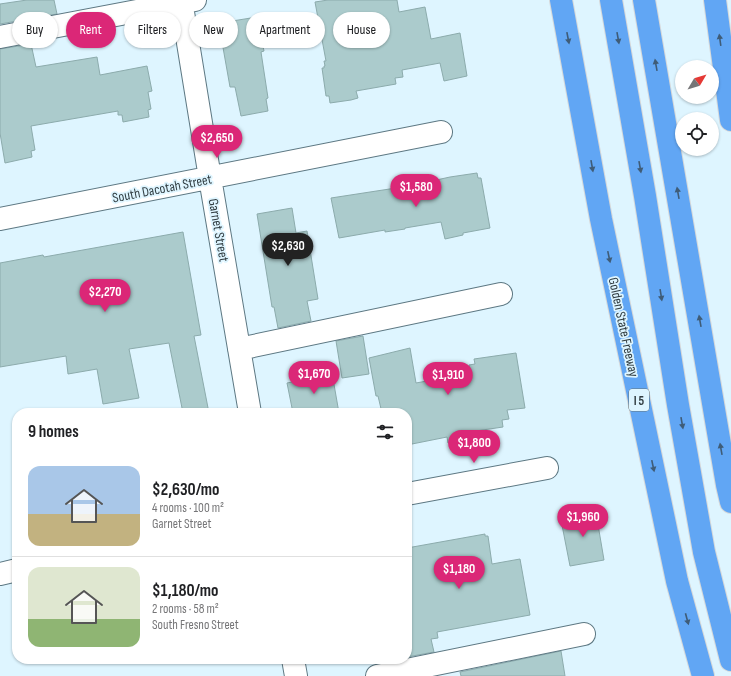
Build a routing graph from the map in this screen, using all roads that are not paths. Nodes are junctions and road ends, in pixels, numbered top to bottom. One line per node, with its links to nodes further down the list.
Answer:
1 (561, 0): 24 (highway, Golden State Freeway / I 5, one-way to 24)
2 (611, 0): 20 (highway, one-way to 20)
3 (644, 0): 16 (highway, one-way to 3)
4 (715, 0): 7 (highway, one-way to 4)
5 (186, 1): 6 (street); 9 (street, Garnet Street)
6 (0, 37)
7 (731, 120)
8 (441, 132): 9 (street, South Dacotah Street)
9 (210, 178): 10 (street, South Dacotah Street); 12 (street, Garnet Street)
10 (0, 219)
11 (501, 294): 12 (street)
12 (239, 349): 13 (street, Garnet Street)
13 (249, 408)
14 (547, 468): 15 (street)
15 (412, 493)
16 (731, 502)
17 (12, 571): 18 (street)
18 (0, 574)
19 (584, 634): 23 (street)
20 (731, 660)
21 (294, 664): 22 (street)
22 (296, 676)
23 (377, 676)
24 (702, 676)

